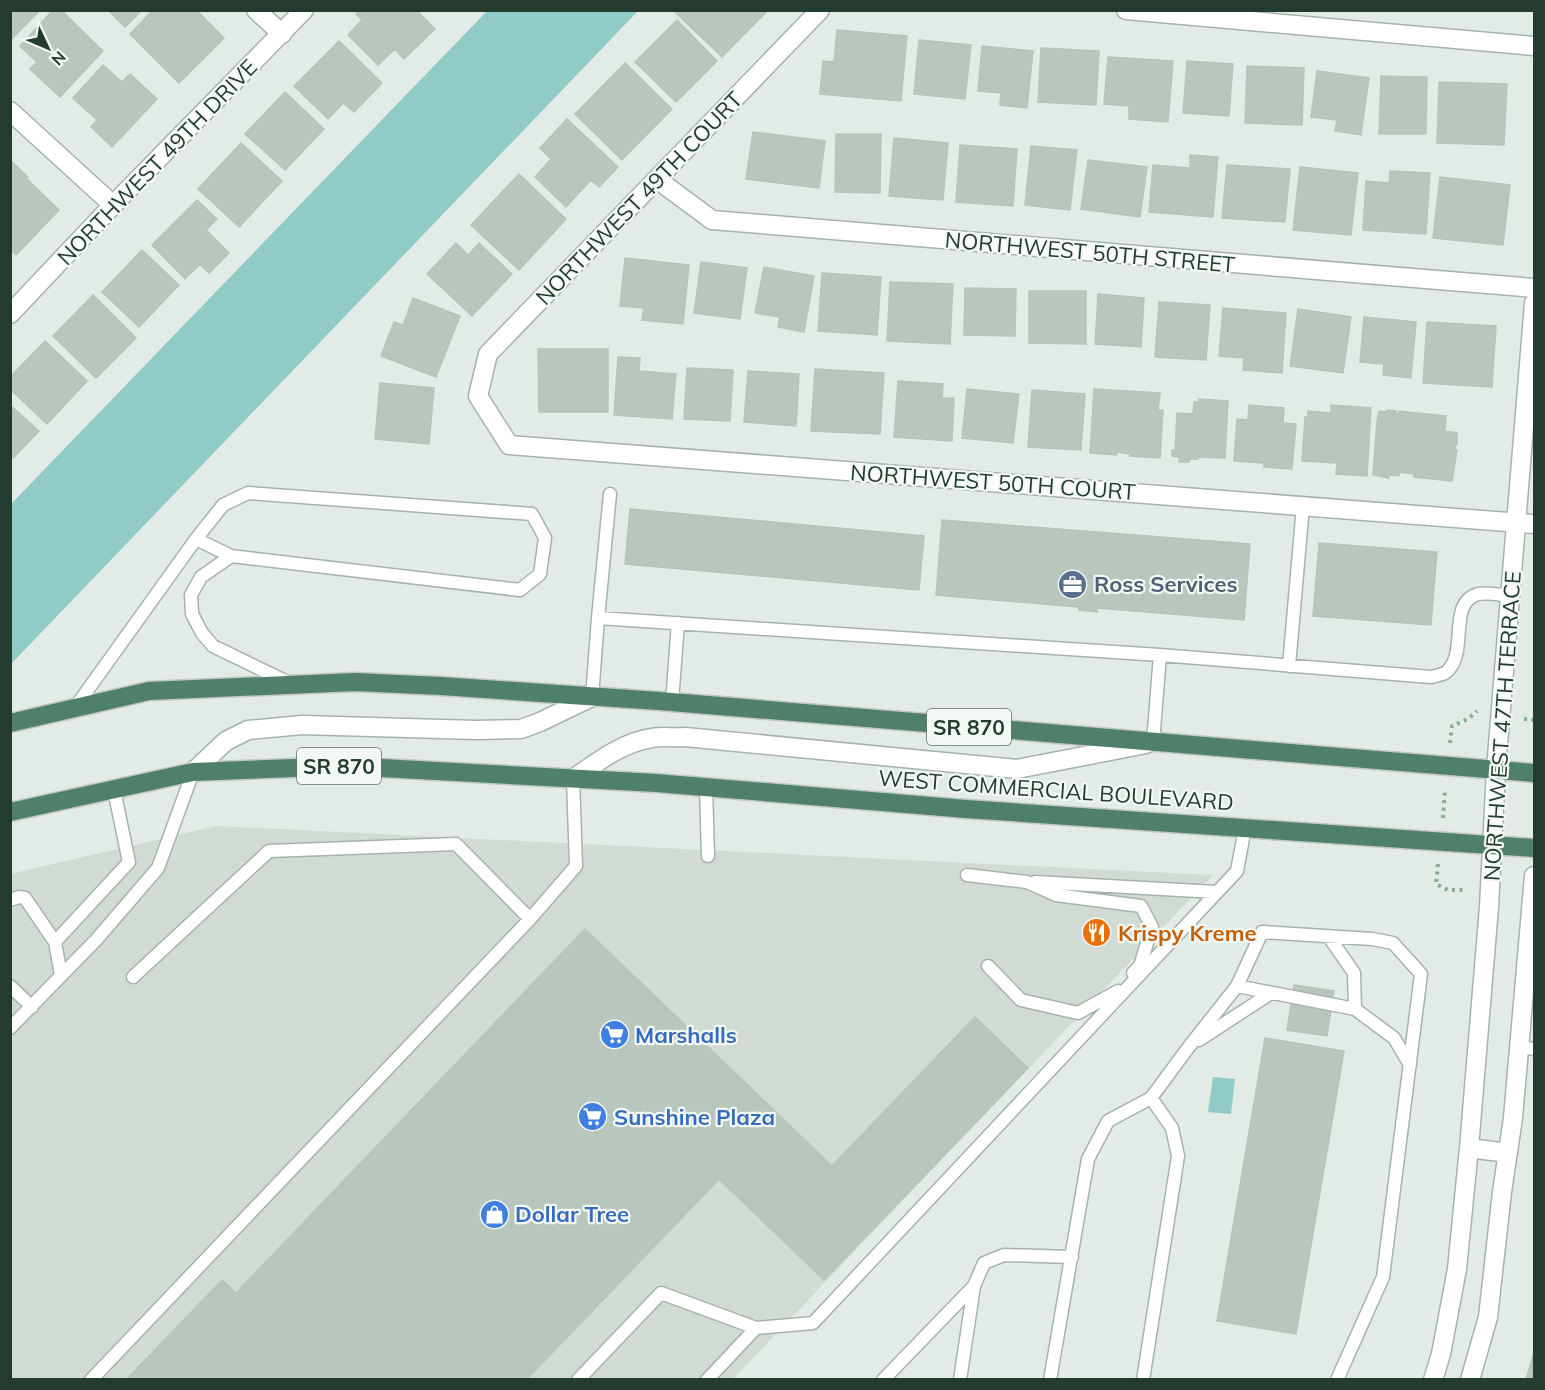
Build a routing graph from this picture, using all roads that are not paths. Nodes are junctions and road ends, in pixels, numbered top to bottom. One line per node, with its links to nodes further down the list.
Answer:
1 (256, 10): 5 (street)
2 (304, 10): 5 (street, NORTHWEST 49TH DRIVE)
3 (820, 10): 8 (street, NORTHWEST 49TH COURT)
4 (1126, 10): 6 (street)
5 (282, 34): 9 (street, NORTHWEST 49TH DRIVE)
6 (1534, 46)
7 (10, 111): 9 (street)
8 (658, 180): 10 (street, NORTHWEST 50TH STREET); 13 (street, NORTHWEST 49TH COURT)
9 (113, 205): 12 (street, NORTHWEST 49TH DRIVE)
10 (1534, 288)
11 (1534, 303): 16 (street, NORTHWEST 47TH TERRACE)
12 (10, 314)
13 (478, 396): 15 (street, NORTHWEST 50TH COURT)
14 (610, 494): 20 (lane)
15 (1303, 506): 16 (street, NORTHWEST 50TH COURT); 23 (lane)
16 (1526, 524): 19 (street, NORTHWEST 47TH TERRACE)
17 (196, 539): 18 (lane); 18 (lane); 27 (lane)
18 (231, 556): 24 (lane)
19 (1511, 596): 23 (lane); 30 (street, NORTHWEST 47TH TERRACE)
20 (598, 618): 21 (lane); 25 (lane)
21 (678, 623): 22 (lane); 26 (lane)
22 (1161, 655): 23 (lane); 29 (lane)
23 (1289, 666)
24 (292, 685): 25 (highway, WEST COMMERCIAL BOULEVARD / SR 870); 27 (highway, WEST COMMERCIAL BOULEVARD / SR 870)
25 (592, 697): 26 (highway, WEST COMMERCIAL BOULEVARD / SR 870); 31 (street, WEST COMMERCIAL BOULEVARD)
26 (672, 702): 29 (highway, WEST COMMERCIAL BOULEVARD / SR 870)
27 (74, 709): 28 (highway, WEST COMMERCIAL BOULEVARD / SR 870)
28 (10, 723)
29 (1154, 742): 30 (highway, WEST COMMERCIAL BOULEVARD / SR 870); 33 (street, WEST COMMERCIAL BOULEVARD)
30 (1496, 769): 32 (highway, WEST COMMERCIAL BOULEVARD / SR 870); 38 (street, NORTHWEST 47TH TERRACE)
31 (193, 772): 33 (highway, WEST COMMERCIAL BOULEVARD / SR 870); 35 (highway, WEST COMMERCIAL BOULEVARD / SR 870); 50 (lane)
32 (1534, 773)
33 (573, 778): 34 (highway, WEST COMMERCIAL BOULEVARD / SR 870); 46 (lane)
34 (706, 787): 37 (highway, WEST COMMERCIAL BOULEVARD / SR 870); 40 (lane)
35 (114, 790): 36 (highway, WEST COMMERCIAL BOULEVARD / SR 870); 48 (lane)
36 (10, 812)
37 (1245, 828): 38 (highway, WEST COMMERCIAL BOULEVARD / SR 870); 44 (lane)
38 (1492, 846): 39 (highway, WEST COMMERCIAL BOULEVARD / SR 870); 63 (street, NORTHWEST 47TH TERRACE)
39 (1534, 848)
40 (708, 856)
41 (966, 875): 43 (lane)
42 (1534, 876): 57 (street, NORTHWEST 47TH TERRACE)
43 (1028, 882): 44 (lane); 49 (lane)
44 (1217, 892): 67 (lane)
45 (10, 900): 48 (lane)
46 (530, 919): 51 (lane); 68 (lane)
47 (1329, 937): 53 (lane); 56 (lane); 61 (lane)
48 (55, 942): 50 (lane)
49 (988, 966)
50 (61, 975): 55 (lane)
51 (133, 977)
52 (10, 986): 55 (lane)
53 (1237, 986): 54 (lane); 59 (lane)
54 (1271, 993): 56 (lane); 59 (lane)
55 (32, 1007): 58 (lane)
56 (1355, 1009): 61 (lane)
57 (1528, 1025): 60 (street, NORTHWEST 47TH TERRACE)
58 (10, 1028)
59 (1188, 1048): 62 (lane)
60 (1527, 1048): 64 (street, NORTHWEST 47TH TERRACE)
61 (1410, 1065): 75 (lane)
62 (1151, 1098): 65 (lane); 74 (lane)
63 (1469, 1148): 64 (street); 76 (street, NORTHWEST 47TH TERRACE)
64 (1508, 1153): 77 (street, NORTHWEST 47TH TERRACE)
65 (1072, 1257): 66 (lane); 73 (lane)
66 (974, 1286): 71 (lane); 72 (lane)
67 (756, 1328): 69 (lane); 70 (lane)
68 (91, 1380)
69 (578, 1380)
70 (707, 1380)
71 (883, 1380)
72 (960, 1380)
73 (1050, 1380)
74 (1143, 1380)
75 (1337, 1380)
76 (1433, 1380)
77 (1470, 1380)

